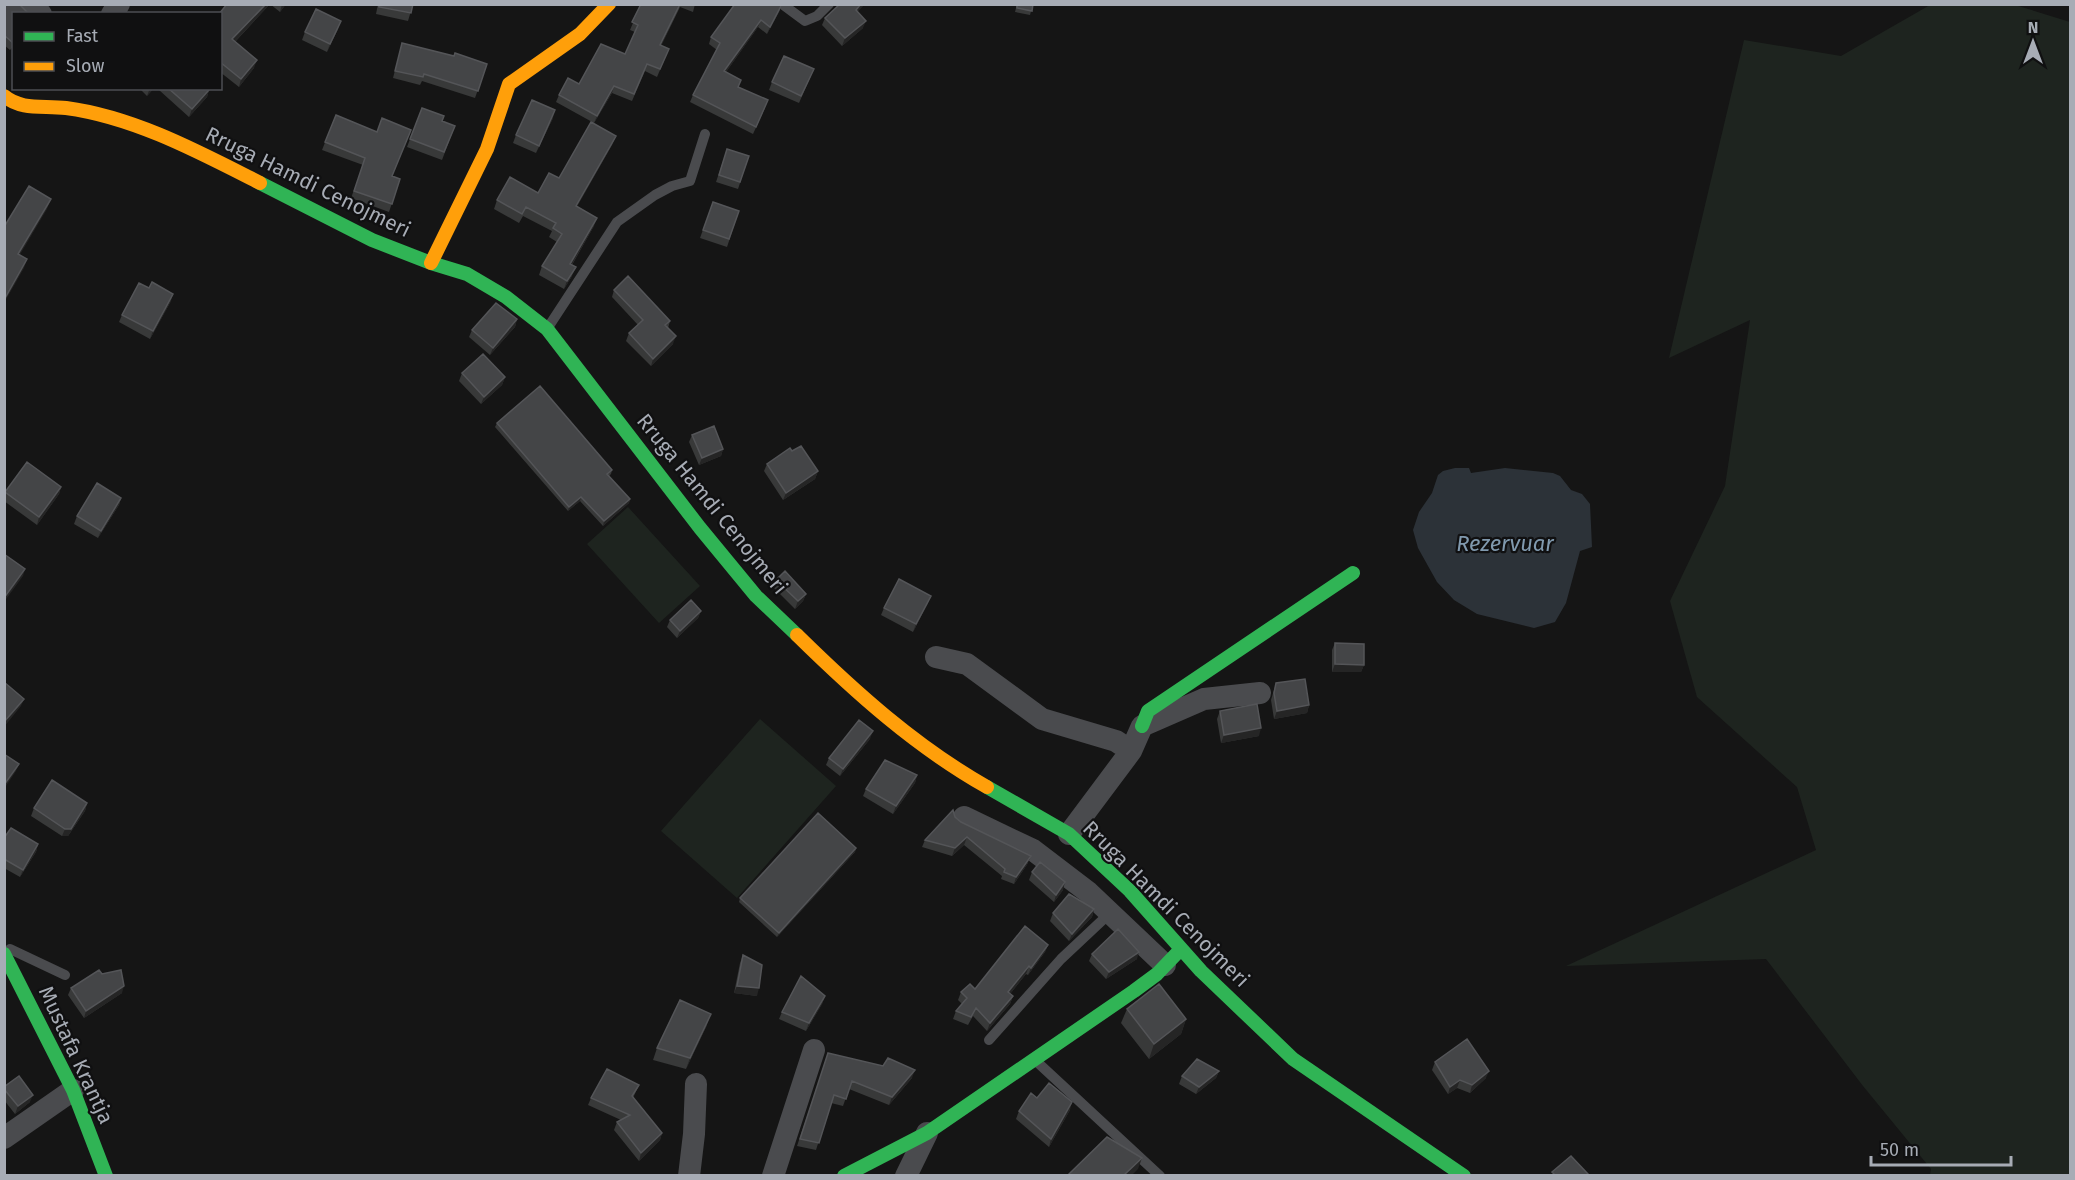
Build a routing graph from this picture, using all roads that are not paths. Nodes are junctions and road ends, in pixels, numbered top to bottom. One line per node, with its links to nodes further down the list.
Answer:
1 (609, 4): 7 (street)
2 (782, 4): 3 (lane)
3 (829, 4)
4 (68, 98): 5 (street, Rruga Hamdi Cenojmeri); 7 (street, Rruga Hamdi Cenojmeri)
5 (7, 103)
6 (705, 134): 8 (lane)
7 (431, 263): 8 (street, Rruga Hamdi Cenojmeri)
8 (547, 329): 15 (street, Rruga Hamdi Cenojmeri)
9 (1353, 573): 12 (street)
10 (936, 657): 13 (street)
11 (1260, 693): 12 (street)
12 (1142, 726): 13 (street)
13 (1131, 751): 15 (street)
14 (964, 817): 16 (street)
15 (1070, 834): 18 (street, Rruga Hamdi Cenojmeri)
16 (1110, 913): 20 (street); 22 (lane)
17 (4, 946): 21 (lane)
18 (1182, 949): 20 (street); 35 (street, Rruga Hamdi Cenojmeri)
19 (4, 954): 26 (street, Mustafa Krantja)
20 (1165, 965): 24 (street)
21 (65, 975)
22 (989, 1040)
23 (814, 1050): 31 (street)
24 (1034, 1059): 27 (street); 34 (lane)
25 (696, 1084): 30 (street)
26 (73, 1090): 28 (street); 29 (street, Mustafa Krantja)
27 (927, 1133): 32 (street); 33 (street)
28 (4, 1138)
29 (106, 1176)
30 (689, 1176)
31 (773, 1176)
32 (844, 1176)
33 (906, 1176)
34 (1160, 1176)
35 (1464, 1176)

